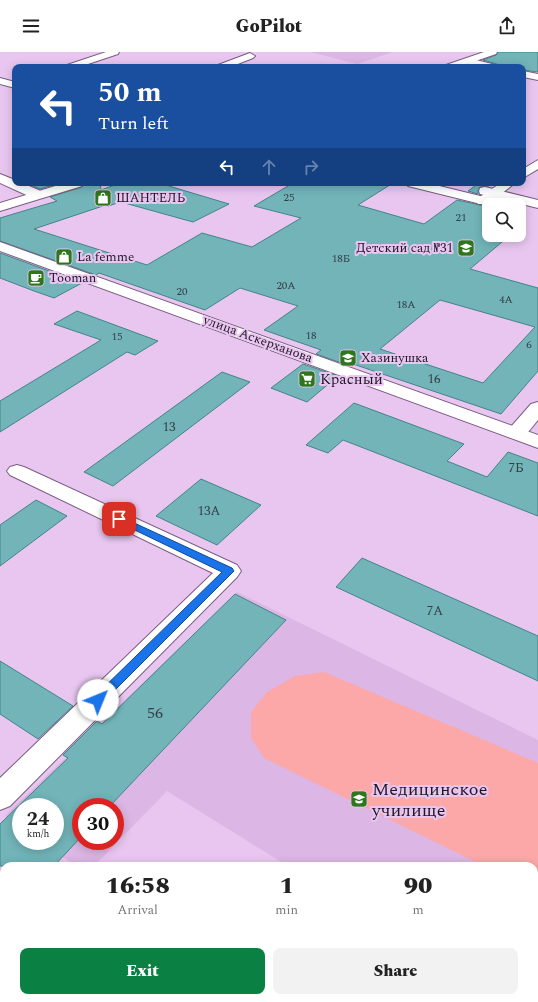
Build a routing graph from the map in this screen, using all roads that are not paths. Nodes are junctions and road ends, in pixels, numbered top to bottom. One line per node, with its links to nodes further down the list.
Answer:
1 (116, 52): 5 (main road)
2 (493, 52): 4 (main road)
3 (250, 56): 6 (main road)
4 (468, 61): 7 (main road); 8 (main road)
5 (79, 64)
6 (229, 64)
7 (458, 64)
8 (480, 64)
9 (526, 75): 11 (main road)
10 (0, 76): 12 (main road)
11 (538, 77)
12 (12, 79)
13 (0, 81): 14 (main road)
14 (12, 84)
15 (538, 164): 16 (main road)
16 (526, 172)
17 (0, 178): 18 (main road)
18 (12, 183)
19 (18, 186): 25 (main road)
20 (68, 186): 25 (main road)
21 (424, 186): 27 (main road)
22 (465, 186): 24 (main road)
23 (504, 186): 24 (main road)
24 (494, 193): 26 (main road); 28 (main road)
25 (38, 195): 29 (main road)
26 (487, 198)
27 (482, 201)
28 (538, 204)
29 (0, 207)
30 (526, 212): 31 (main road)
31 (538, 215)
32 (0, 246): 34 (main road, улица Аскерханова)
33 (538, 408): 34 (main road)
34 (516, 433): 35 (main road, улица Аскерханова)
35 (538, 442)
36 (17, 471): 37 (main road)
37 (0, 797)

